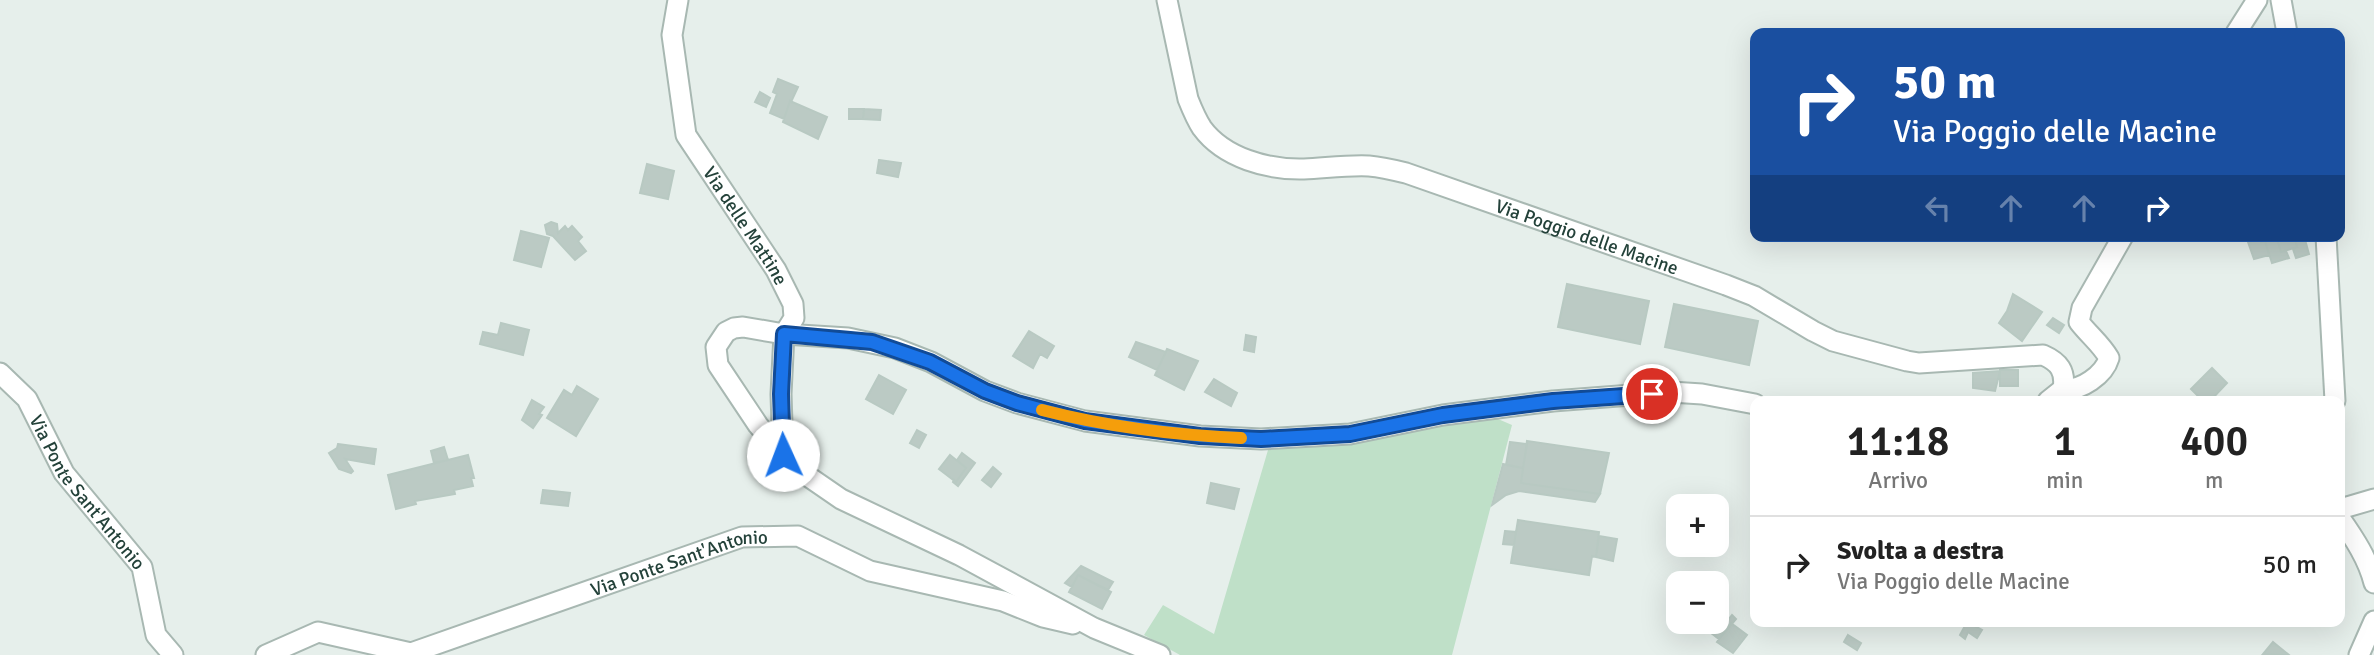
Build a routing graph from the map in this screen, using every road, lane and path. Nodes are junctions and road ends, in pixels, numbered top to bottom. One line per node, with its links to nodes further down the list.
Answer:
1 (678, 0): 9 (street, Via delle Mattine)
2 (1167, 0): 11 (street, Via Poggio delle Macine)
3 (2257, 0): 5 (street)
4 (2281, 0): 6 (street)
5 (2239, 28)
6 (2286, 28)
7 (2120, 242): 11 (street)
8 (2326, 242): 12 (street)
9 (781, 334): 13 (street); 14 (street, Via delle Mattine); 14 (street)
10 (0, 373): 21 (street, Via Ponte Sant'Antonio)
11 (2056, 395)
12 (2335, 396)
13 (1750, 403)
14 (783, 455): 20 (street)
15 (2374, 499): 16 (street)
16 (2345, 508)
17 (2345, 525): 18 (street)
18 (2374, 583)
19 (2374, 621): 24 (street)
20 (1094, 628): 22 (street, Via Ponte Sant'Antonio); 23 (street)
21 (173, 655)
22 (266, 655)
23 (1160, 655)
24 (2359, 655)

